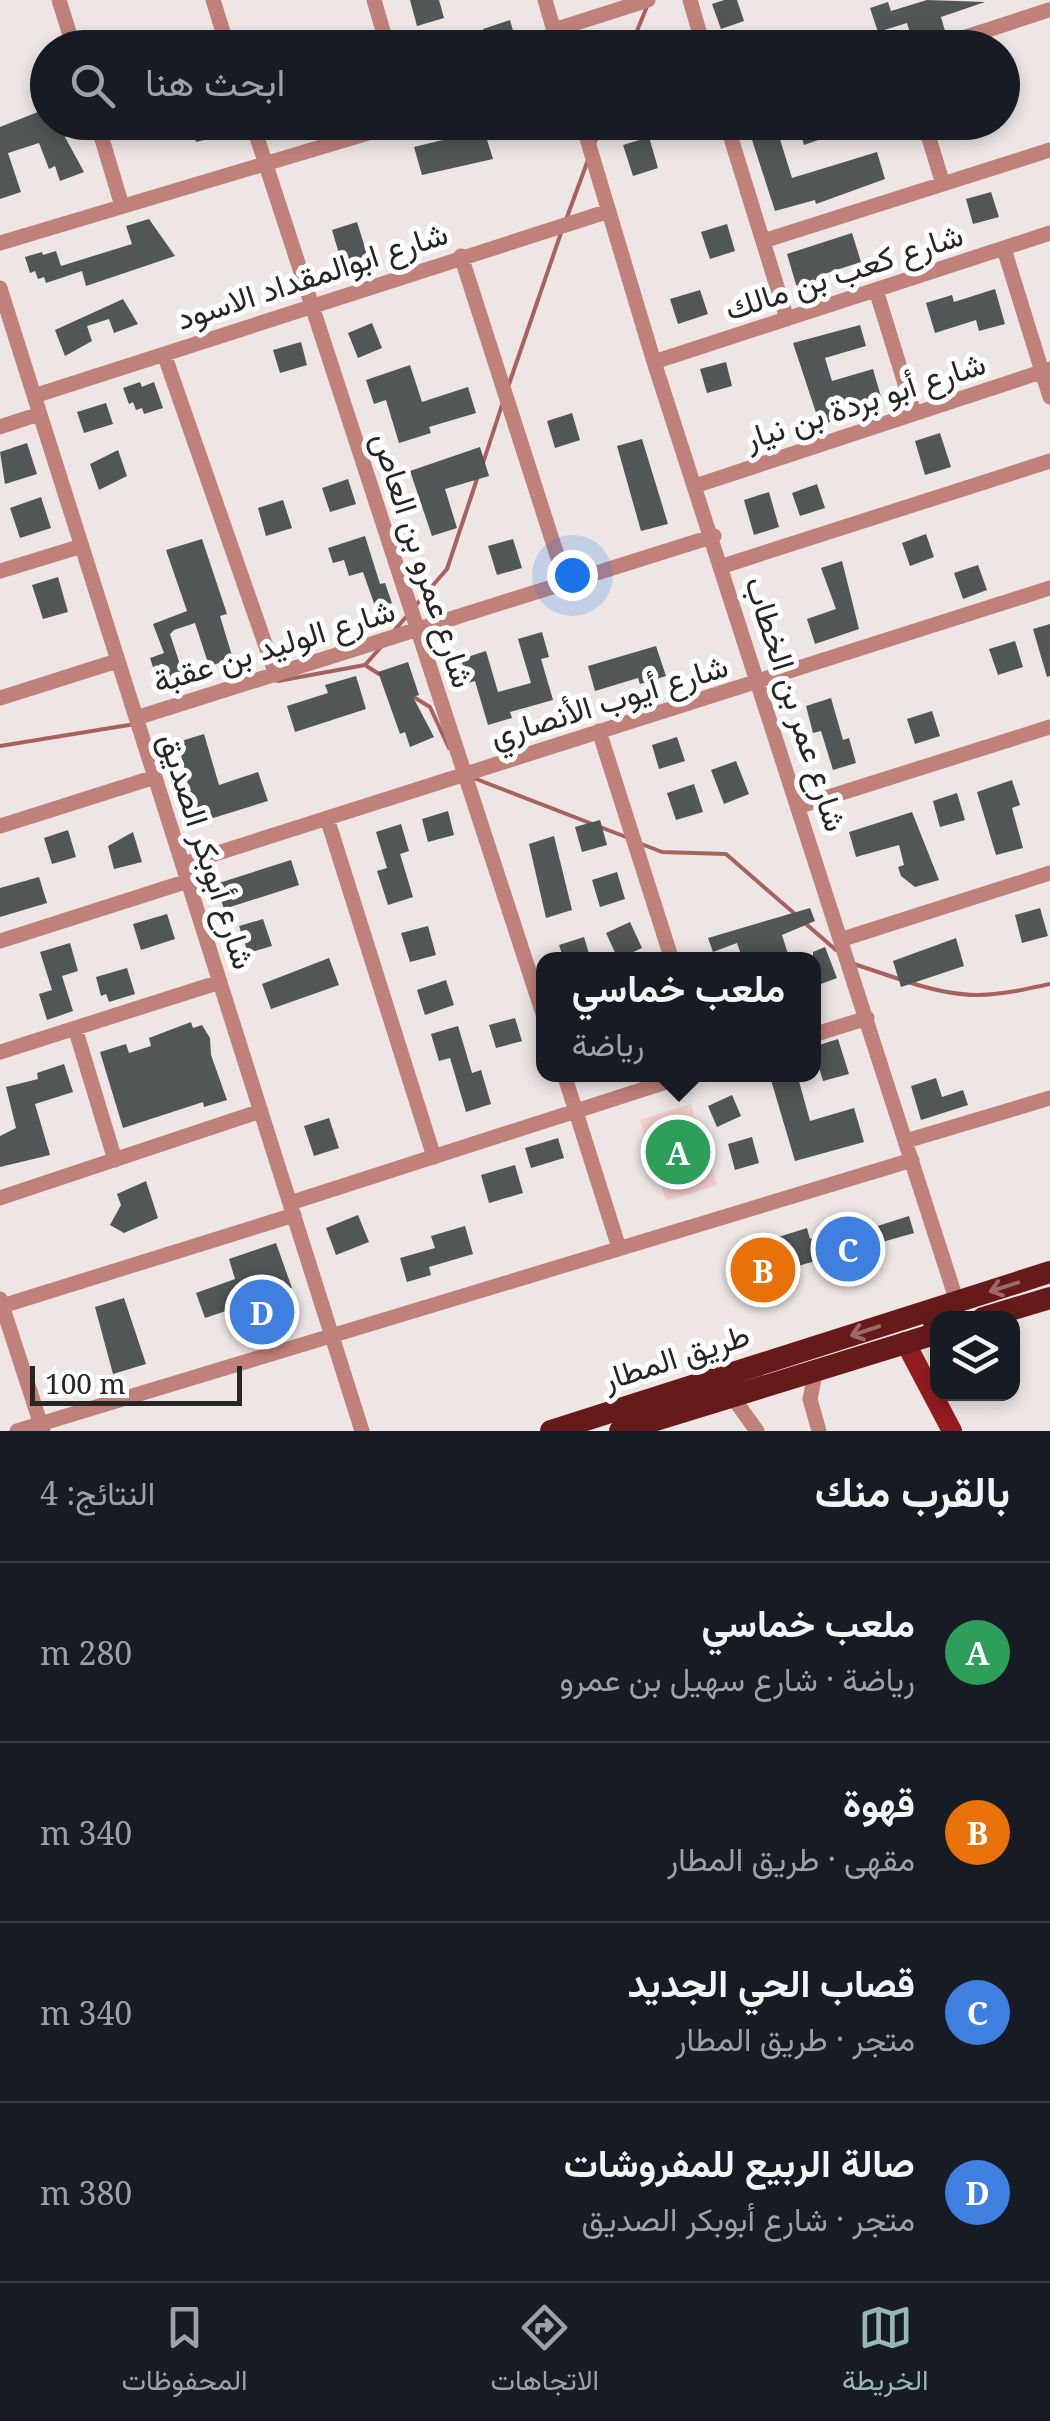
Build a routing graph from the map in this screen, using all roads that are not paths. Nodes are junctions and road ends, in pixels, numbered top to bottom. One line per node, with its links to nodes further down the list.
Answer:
1 (59, 0): 8 (street)
2 (213, 0): 9 (street)
3 (374, 0): 10 (street)
4 (545, 0): 11 (street)
5 (648, 0): 11 (street)
6 (690, 0): 12 (street)
7 (1048, 8): 13 (street)
8 (68, 30)
9 (222, 30)
10 (383, 30)
11 (554, 30)
12 (699, 30)
13 (984, 30)
14 (102, 140): 23 (street)
15 (258, 140): 21 (street, شارع عمرو بن العاص)
16 (346, 140): 21 (street)
17 (587, 140): 24 (street, شارع عمر بن الخطاب)
18 (732, 140): 26 (street)
19 (930, 140): 22 (street)
20 (1050, 150): 22 (street)
21 (265, 164): 23 (street); 32 (street, شارع عمرو بن العاص)
22 (943, 184): 26 (street)
23 (122, 206): 27 (street)
24 (609, 211): 29 (street, شارع ابوالمقداد الاسود); 36 (street, شارع عمر بن الخطاب)
25 (1050, 234): 28 (street, شارع كعب بن مالك)
26 (763, 241): 34 (street)
27 (0, 243)
28 (1004, 248): 31 (street, شارع كعب بن مالك); 37 (street)
29 (461, 256): 32 (street, شارع ابوالمقداد الاسود); 49 (street)
30 (0, 288): 33 (street, شارع أبوبكر الصديق)
31 (876, 290): 34 (street, شارع كعب بن مالك); 40 (street)
32 (311, 304): 35 (street, شارع ابوالمقداد الاسود); 51 (street, شارع عمرو بن العاص)
33 (4, 318): 38 (street, شارع أبوبكر الصديق)
34 (787, 319): 36 (street, شارع كعب بن مالك)
35 (164, 354): 38 (street, شارع ابوالمقداد الاسود); 53 (street)
36 (654, 362): 44 (street, شارع عمر بن الخطاب)
37 (1046, 370): 39 (street); 40 (street, شارع أبو بردة بن نيار)
38 (34, 396): 41 (street, شارع أبوبكر الصديق)
39 (1050, 397)
40 (914, 413): 44 (street, شارع أبو بردة بن نيار)
41 (39, 414): 42 (street); 46 (street, شارع أبوبكر الصديق)
42 (0, 427)
43 (1050, 462): 47 (street)
44 (698, 485): 45 (street, شارع عمر بن الخطاب)
45 (714, 536): 47 (street, شارع عمر بن الخطاب); 49 (street, شارع الوليد بن عقبة)
46 (82, 546): 48 (street); 52 (street, شارع أبوبكر الصديق)
47 (724, 566): 54 (street, شارع عمر بن الخطاب)
48 (0, 571)
49 (565, 580): 51 (street, شارع الوليد بن عقبة)
50 (1050, 588): 54 (street, شارع أيوب الأنصاري)
51 (417, 630): 53 (street, شارع الوليد بن عقبة); 59 (street, شارع عمرو بن العاص)
52 (117, 662): 55 (street); 56 (street, شارع أبوبكر الصديق)
53 (276, 674): 56 (street, شارع الوليد بن عقبة)
54 (760, 683): 58 (street, شارع أيوب الأنصاري); 61 (street, شارع عمر بن الخطاب)
55 (0, 698)
56 (136, 718): 60 (street, شارع أبوبكر الصديق)
57 (1050, 726): 61 (street)
58 (600, 731): 59 (street, شارع أيوب الأنصاري); 69 (street)
59 (462, 775): 62 (street, شارع أيوب الأنصاري); 71 (street, شارع عمرو بن العاص)
60 (155, 777): 63 (street); 64 (street, شارع أبوبكر الصديق)
61 (800, 806): 67 (street, شارع عمر بن الخطاب)
62 (327, 818): 64 (street, شارع أيوب الأنصاري); 82 (street)
63 (0, 826)
64 (182, 864): 66 (street, شارع أبوبكر الصديق)
65 (1050, 873): 67 (street)
66 (188, 881): 68 (street); 70 (street, شارع أبوبكر الصديق)
67 (843, 939): 72 (street, شارع عمر بن الخطاب)
68 (0, 941)
69 (669, 952)
70 (220, 982): 73 (street); 79 (street, شارع أبوبكر الصديق)
71 (536, 993)
72 (867, 1018): 74 (street); 81 (street, شارع عمر بن الخطاب)
73 (75, 1028): 75 (street); 83 (street)
74 (821, 1032)
75 (0, 1052)
76 (567, 1082): 80 (street)
77 (665, 1082): 80 (street)
78 (1050, 1098): 81 (street)
79 (261, 1111): 83 (street); 86 (street, شارع أبوبكر الصديق)
80 (576, 1111): 82 (street); 87 (street)
81 (906, 1141): 84 (street, شارع عمر بن الخطاب)
82 (434, 1156): 86 (street)
83 (115, 1160): 85 (street)
84 (912, 1160): 87 (street); 90 (street, شارع عمر بن الخطاب)
85 (0, 1198)
86 (292, 1209): 91 (street); 96 (street, شارع أبوبكر الصديق)
87 (619, 1248): 96 (street)
88 (1050, 1272): 90 (highway, طريق المطار, one-way to 90)
89 (1050, 1298): 93 (highway)
90 (958, 1302): 92 (highway, طريق المطار)
91 (1, 1303): 100 (street)
92 (947, 1311)
93 (1006, 1311)
94 (930, 1323): 104 (highway, طريق المطار, one-way to 104)
95 (930, 1325): 97 (highway, طريق المطار)
96 (332, 1336): 100 (street); 103 (street, شارع أبوبكر الصديق)
97 (905, 1342): 98 (highway, طريق المطار); 107 (main road)
98 (816, 1369): 99 (highway, طريق المطار); 106 (street)
99 (731, 1395): 101 (highway, طريق المطار); 105 (street)
100 (42, 1428): 102 (street)
101 (630, 1429)
102 (17, 1431)
103 (362, 1431)
104 (550, 1431)
105 (757, 1431)
106 (819, 1431)
107 (952, 1431)

